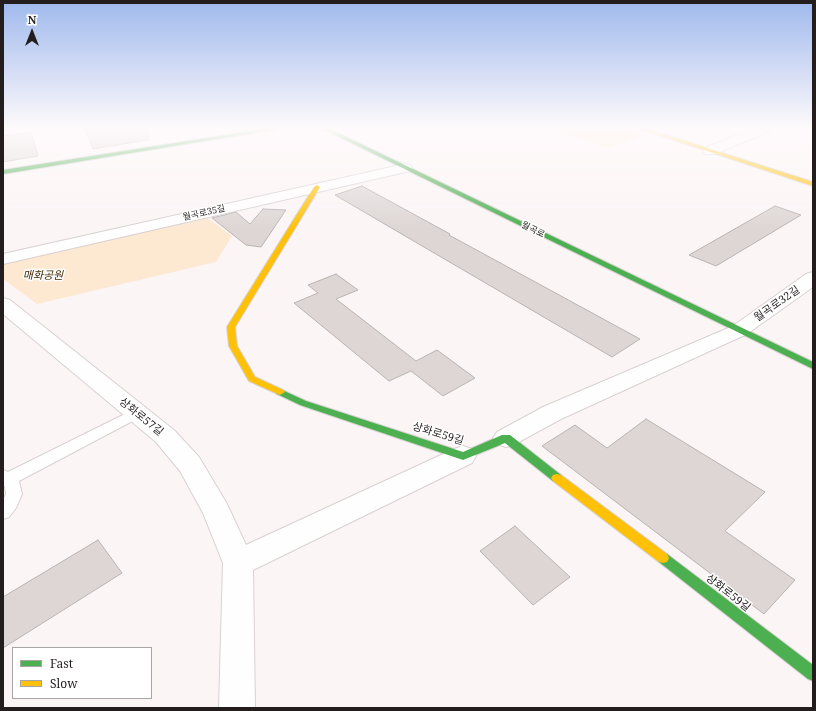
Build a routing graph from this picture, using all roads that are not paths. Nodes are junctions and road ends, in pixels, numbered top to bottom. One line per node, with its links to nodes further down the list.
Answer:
1 (65, 162): 5 (street)
2 (393, 162): 4 (street, 월곡로)
3 (745, 162): 6 (street)
4 (405, 168): 7 (street, 월곡로35길); 11 (street, 월곡로)
5 (3, 172)
6 (813, 184)
7 (317, 187): 8 (street, 월곡로35길); 15 (street, 상화로59길)
8 (3, 259)
9 (813, 278): 11 (street, 월곡로32길)
10 (3, 304): 13 (street, 상화로57길)
11 (740, 330): 12 (street, 월곡로); 14 (street)
12 (813, 366)
13 (137, 413): 16 (lane); 18 (street, 상화로57길)
14 (506, 438): 15 (street, 상화로59길); 19 (street, 상화로59길)
15 (463, 456): 18 (street)
16 (6, 478): 17 (lane)
17 (3, 512)
18 (238, 563): 20 (street, 상화로57길)
19 (813, 674)
20 (237, 708)

